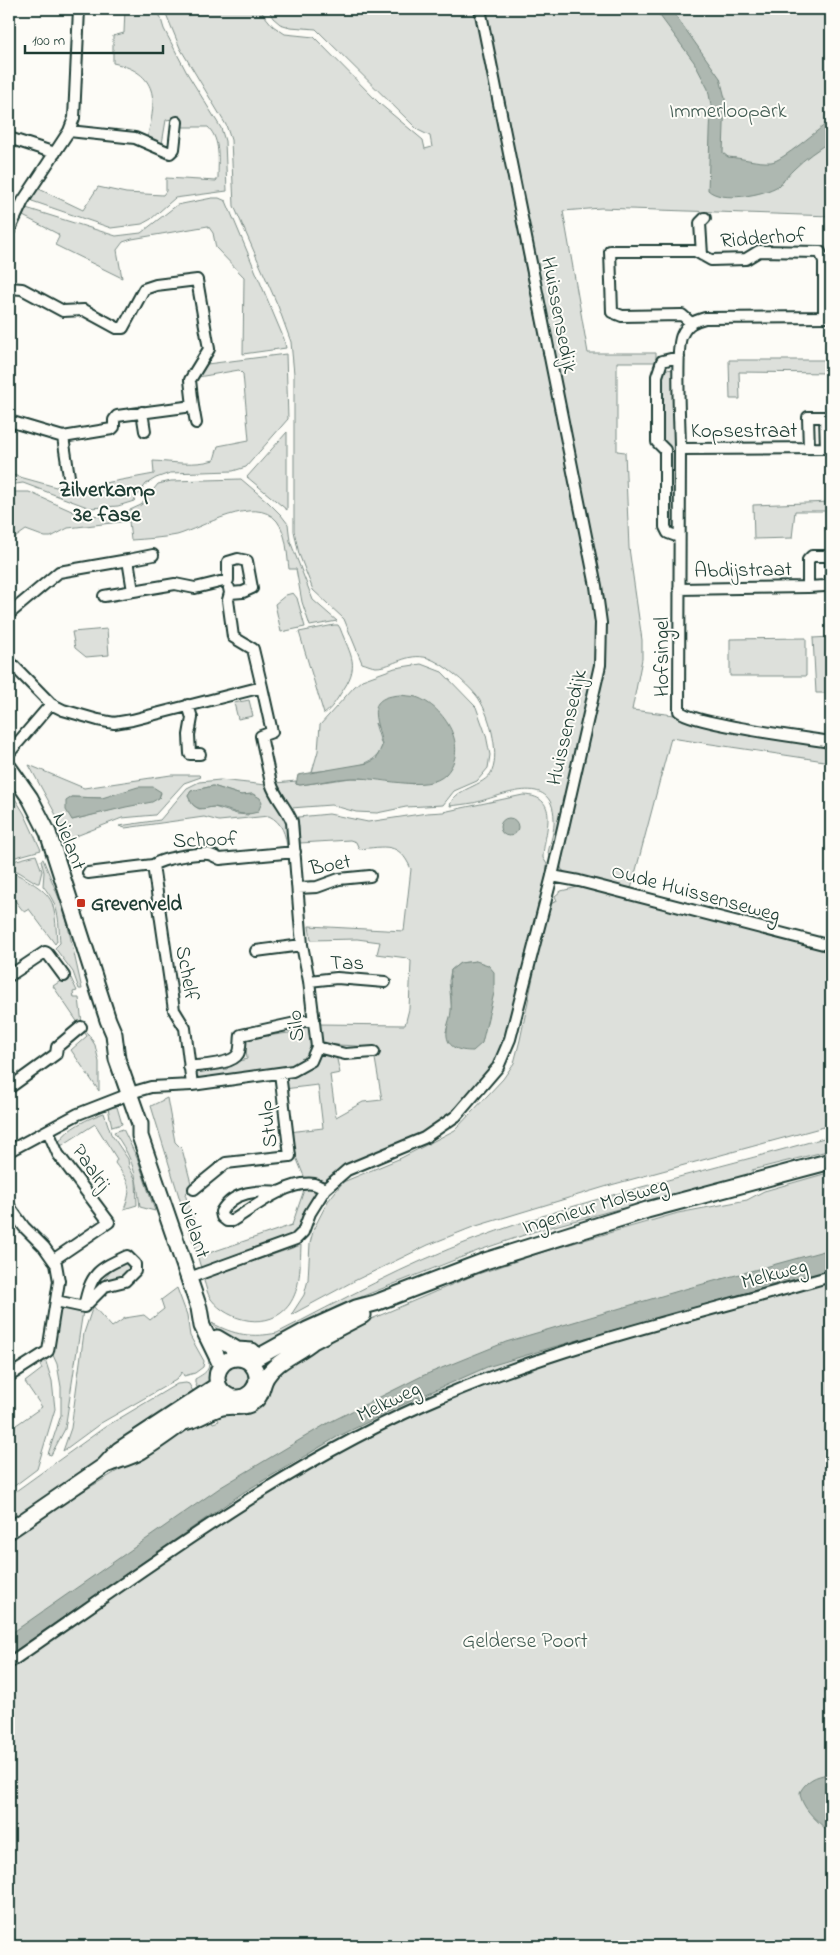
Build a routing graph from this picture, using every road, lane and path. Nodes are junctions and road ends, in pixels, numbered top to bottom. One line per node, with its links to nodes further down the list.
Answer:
1 (79, 9): 4 (street)
2 (480, 9): 45 (street, Huissensedijk)
3 (177, 122): 4 (street)
4 (69, 131): 6 (street)
5 (9, 138): 6 (street)
6 (55, 154): 8 (street)
7 (705, 218): 9 (street, Ridderhof)
8 (9, 230)
9 (702, 255): 11 (street, Ridderhof); 12 (street, Ridderhof)
10 (9, 288): 14 (street)
11 (828, 317): 12 (street)
12 (691, 322): 13 (street, Hofsingel)
13 (679, 357): 21 (street, Hofsingel); 23 (street)
14 (194, 406): 15 (street); 17 (street)
15 (142, 412): 18 (street); 19 (street)
16 (9, 421): 19 (street)
17 (196, 423)
18 (145, 431)
19 (63, 437): 22 (street)
20 (809, 448): 21 (street, Kopsestraat)
21 (680, 449): 23 (street, Hofsingel)
22 (70, 483)
23 (679, 537): 28 (street, Hofsingel)
24 (153, 555): 25 (street)
25 (128, 560): 29 (street); 32 (street)
26 (228, 580): 29 (street); 30 (street); 30 (street)
27 (808, 587): 28 (street, Abdijstraat)
28 (679, 589): 37 (street, Hofsingel)
29 (133, 591): 31 (street)
30 (230, 593): 34 (street)
31 (104, 596)
32 (9, 614)
33 (9, 661): 35 (street)
34 (262, 687): 36 (street); 41 (street, Silo)
35 (51, 704): 36 (street); 38 (street)
36 (188, 705): 39 (street)
37 (831, 742)
38 (9, 752)
39 (200, 754)
40 (9, 768): 62 (main road, Nielant)
41 (295, 852): 42 (street, Schoof); 46 (street, Silo)
42 (153, 865): 43 (street, Schoof); 58 (street, Schelf)
43 (88, 873)
44 (370, 876): 46 (street, Boet)
45 (552, 876): 48 (street, Oude Huissenseweg); 67 (street, Huissensedijk)
46 (298, 888): 47 (street, Silo)
47 (302, 945): 49 (street); 52 (street, Silo)
48 (831, 946)
49 (256, 951)
50 (9, 976): 51 (street)
51 (64, 976)
52 (309, 981): 53 (street, Tas); 54 (street, Silo)
53 (385, 982)
54 (314, 1019): 56 (street, Silo); 58 (street)
55 (80, 1027): 61 (street)
56 (317, 1047): 57 (street); 59 (street, Silo)
57 (374, 1052)
58 (189, 1067): 60 (street, Schelf)
59 (280, 1073): 60 (street, Silo); 66 (street, Stulp)
60 (192, 1085): 62 (street, Silo)
61 (9, 1088)
62 (125, 1095): 63 (street); 72 (main road, Nielant)
63 (48, 1131): 64 (street); 70 (street, Paalrij)
64 (9, 1151)
65 (831, 1161): 76 (main road, Ingenieur Molsweg)
66 (194, 1189)
67 (325, 1189): 68 (street); 72 (street, Huissensedijk)
68 (280, 1192): 68 (street)
69 (9, 1206): 70 (street)
70 (52, 1260): 73 (street)
71 (831, 1276): 85 (street, Melkweg)
72 (189, 1278): 75 (main road, Nielant)
73 (56, 1302): 74 (street); 80 (street)
74 (84, 1307): 74 (street)
75 (199, 1308): 77 (main road, Nielant); 78 (main road, Nielant)
76 (310, 1336): 77 (main road); 79 (main road, Ingenieur Molsweg); 82 (main road)
77 (217, 1338): 78 (main road, Nielant)
78 (226, 1361): 79 (main road); 81 (main road)
79 (253, 1368): 81 (main road)
80 (9, 1376)
81 (221, 1389): 82 (main road); 83 (main road)
82 (184, 1422): 83 (main road)
83 (104, 1466): 84 (main road)
84 (9, 1531)
85 (9, 1664)

